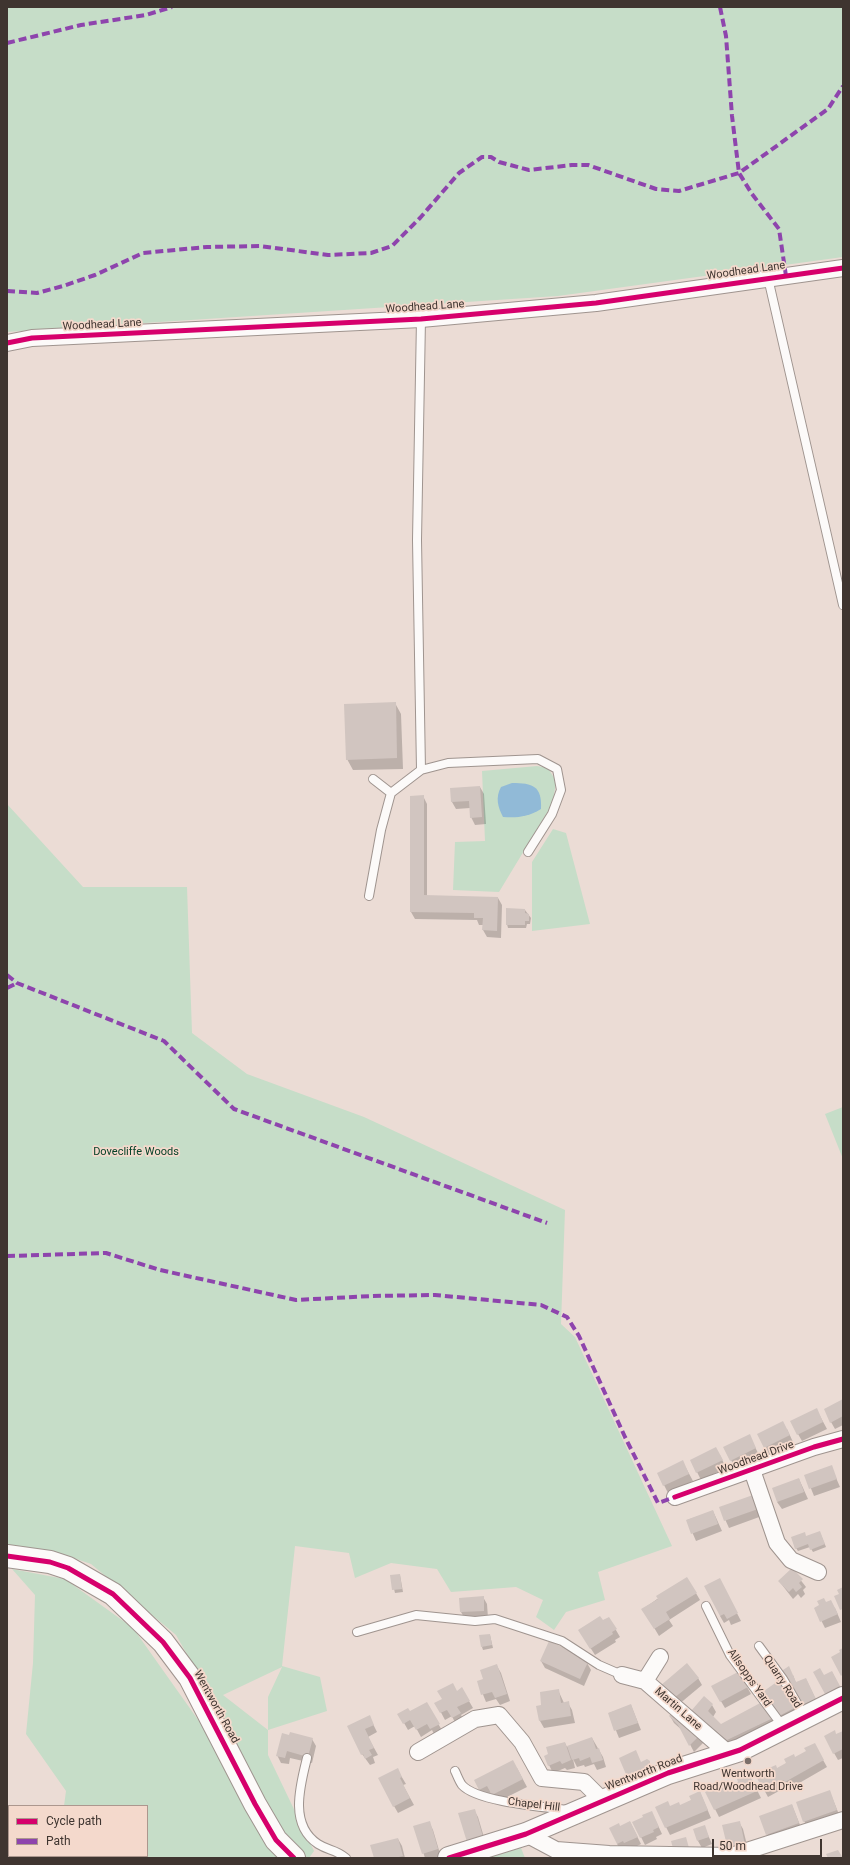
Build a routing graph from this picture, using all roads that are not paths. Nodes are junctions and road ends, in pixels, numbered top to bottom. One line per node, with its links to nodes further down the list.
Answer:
1 (843, 268): 2 (street, Woodhead Lane)
2 (768, 278): 3 (street, Woodhead Lane); 5 (lane)
3 (421, 319): 4 (street, Woodhead Lane); 6 (lane)
4 (7, 343)
5 (843, 605)
6 (421, 770): 8 (lane); 9 (lane)
7 (373, 779): 8 (lane)
8 (391, 793): 10 (lane)
9 (528, 852)
10 (369, 896)
11 (843, 1439): 12 (street, Woodhead Drive)
12 (752, 1470): 13 (street, Woodhead Drive); 15 (street)
13 (675, 1496)
14 (7, 1556): 33 (street, Wentworth Road)
15 (818, 1572)
16 (706, 1606): 24 (lane, Allsopps Yard)
17 (357, 1632): 20 (lane)
18 (759, 1646): 23 (lane, Quarry Road)
19 (660, 1657): 21 (street)
20 (622, 1675): 21 (street, Martin Lane)
21 (645, 1681): 26 (street, Martin Lane)
22 (843, 1698): 23 (street, Wentworth Road)
23 (805, 1718): 24 (street, Wentworth Road)
24 (784, 1728): 26 (street, Wentworth Road)
25 (418, 1752): 29 (street)
26 (729, 1754): 29 (street, Wentworth Road)
27 (307, 1758): 34 (lane)
28 (455, 1771): 30 (lane, Chapel Hill)
29 (602, 1800): 30 (street, Wentworth Road)
30 (576, 1811): 32 (street, Wentworth Road)
31 (842, 1822): 32 (street)
32 (526, 1834): 35 (street, Wentworth Road)
33 (294, 1858)
34 (346, 1858)
35 (449, 1858)

